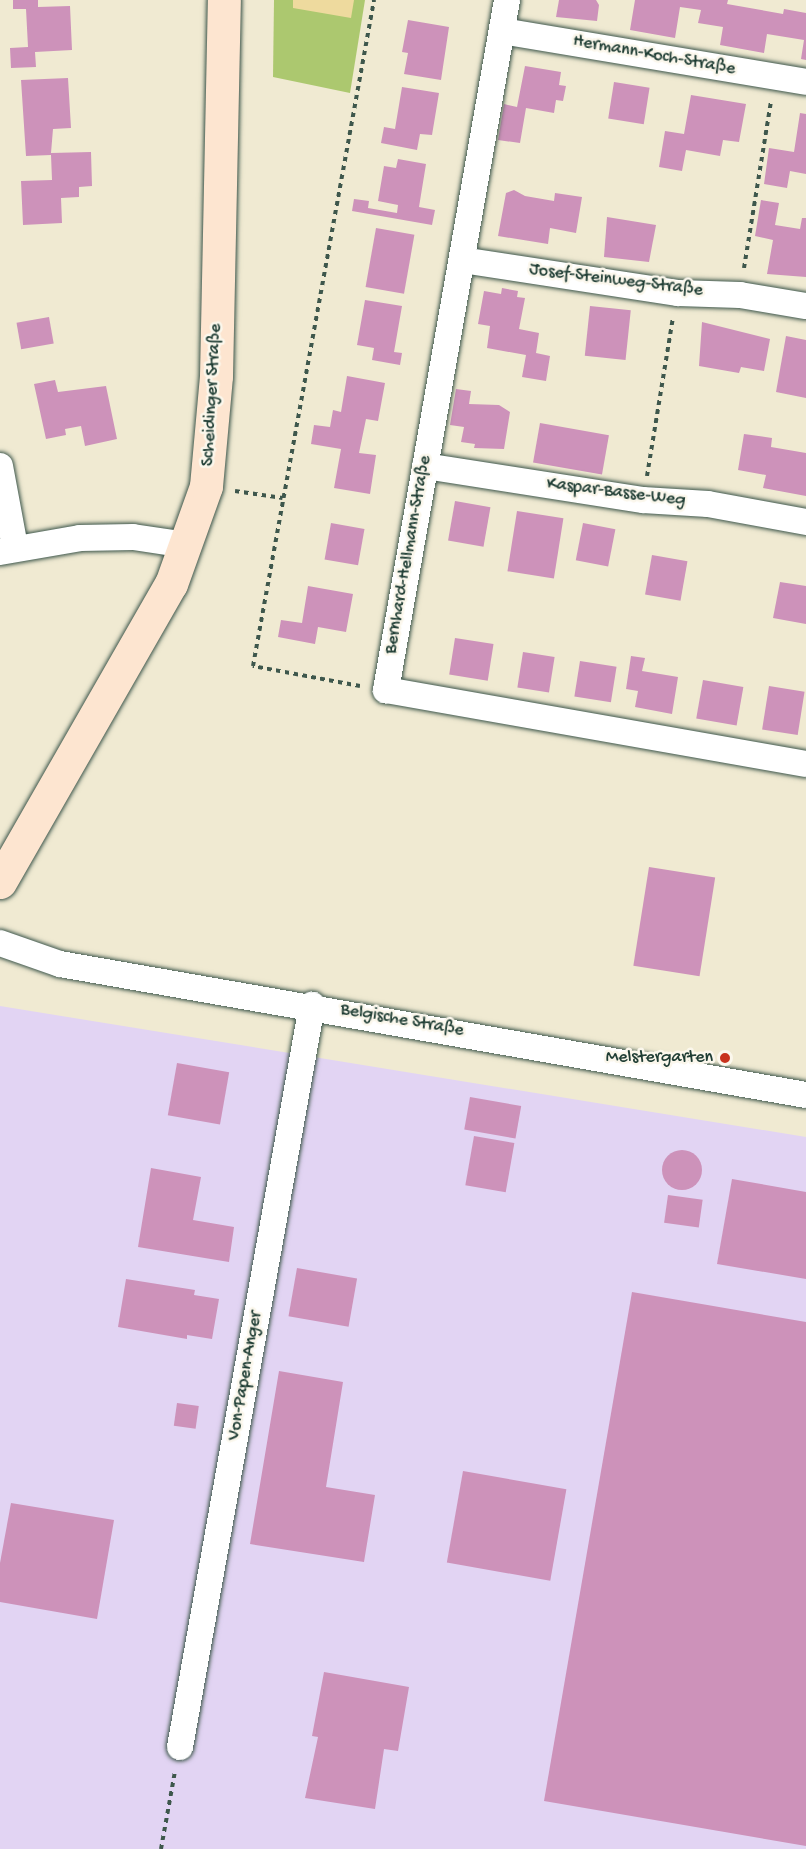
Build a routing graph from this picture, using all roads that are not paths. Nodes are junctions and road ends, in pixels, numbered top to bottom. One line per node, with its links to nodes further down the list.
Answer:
1 (224, 0): 10 (main road, Scheidinger Straße)
2 (507, 0): 3 (street, Bernhard-Hellmann-Straße)
3 (502, 31): 4 (street, Hermann-Koch-Straße); 5 (street, Bernhard-Hellmann-Straße)
4 (806, 82)
5 (462, 260): 6 (street, Josef-Steinweg-Straße); 8 (street, Bernhard-Hellmann-Straße)
6 (806, 306)
7 (0, 466): 11 (street)
8 (425, 466): 9 (street, Kaspar-Basse-Weg); 12 (street, Bernhard-Hellmann-Straße)
9 (806, 522)
10 (188, 545): 11 (street); 13 (main road, Scheidinger Straße)
11 (8, 549)
12 (806, 764)
13 (0, 882)
14 (0, 943): 15 (street, Belgische Straße)
15 (312, 1005): 16 (street, Belgische Straße); 17 (street, Von-Papen-Anger)
16 (806, 1095)
17 (180, 1747)

